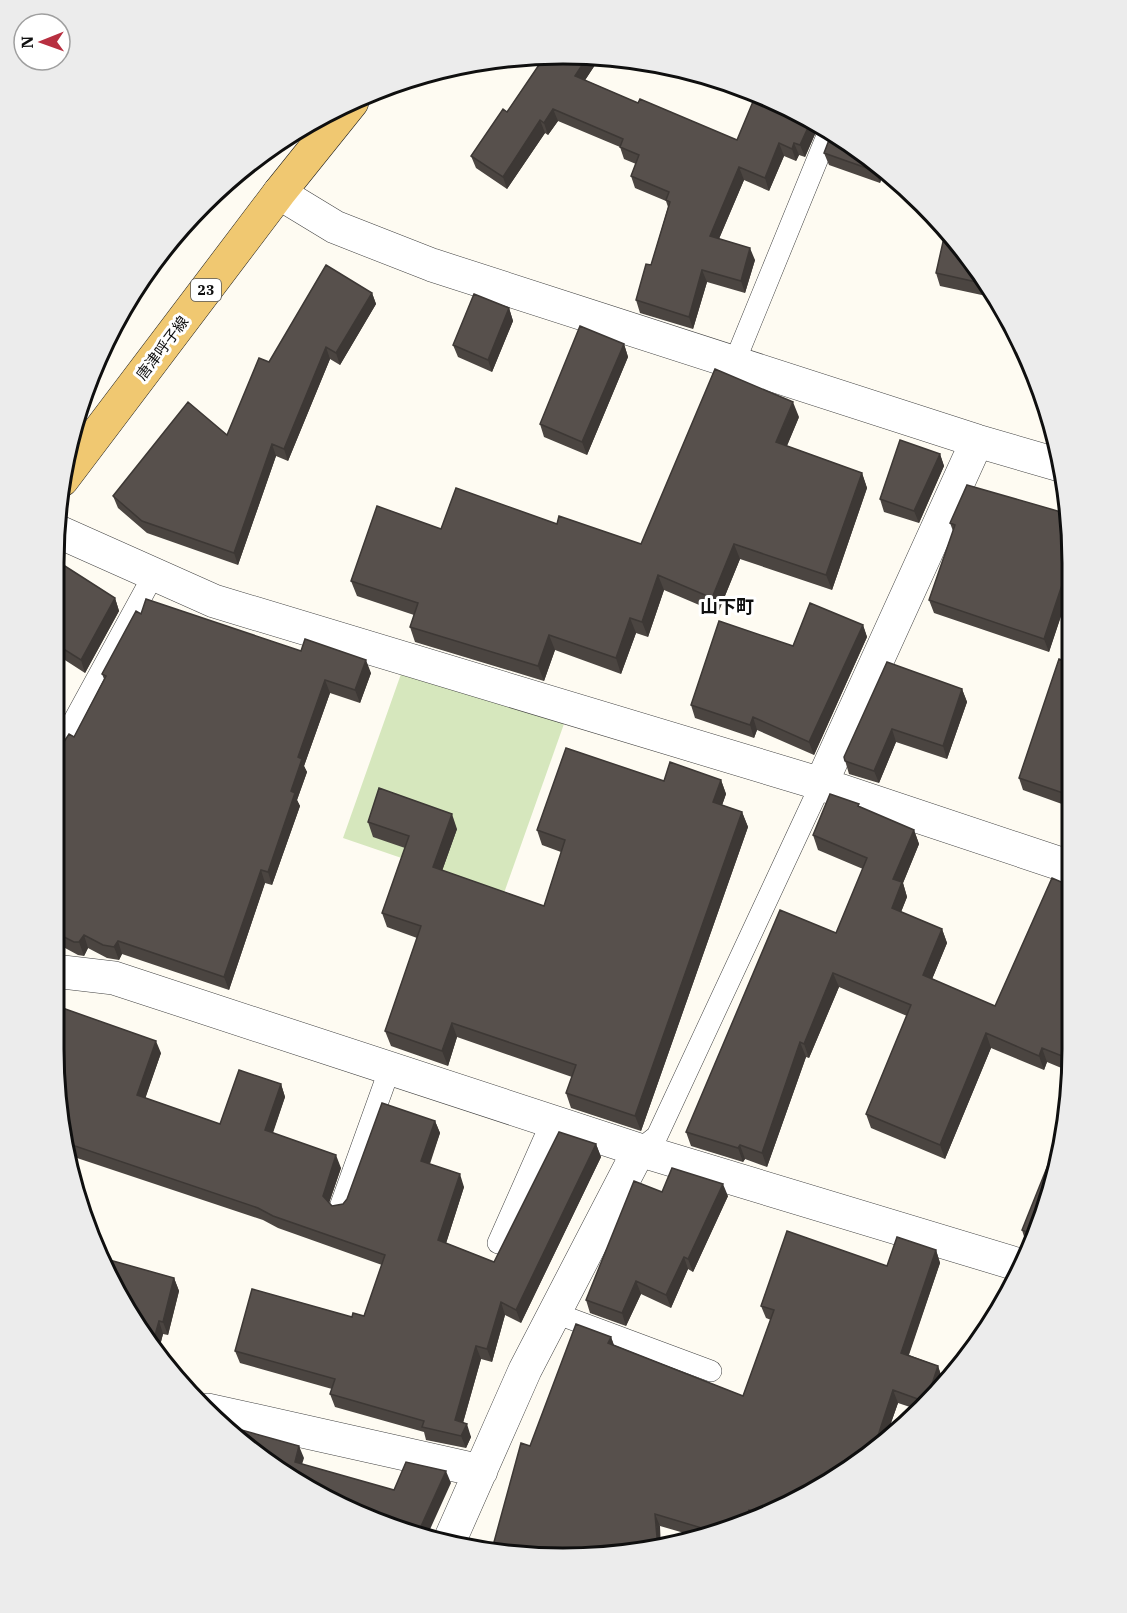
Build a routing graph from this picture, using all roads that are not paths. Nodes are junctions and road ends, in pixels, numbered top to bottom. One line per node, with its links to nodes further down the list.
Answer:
1 (336, 119): 3 (main road, 唐津呼子線 / 23)
2 (826, 139): 4 (lane)
3 (279, 193): 4 (street); 6 (main road, 唐津呼子線 / 23)
4 (735, 361): 5 (street)
5 (977, 441): 7 (street); 11 (street)
6 (75, 463)
7 (1052, 463)
8 (66, 535): 9 (street)
9 (154, 574): 10 (lane); 11 (street)
10 (64, 739)
11 (821, 784): 12 (street); 16 (lane)
12 (1062, 864)
13 (64, 972): 14 (street)
14 (390, 1068): 15 (street); 17 (lane)
15 (552, 1121): 16 (street); 18 (lane)
16 (639, 1150): 19 (street); 20 (street)
17 (340, 1207)
18 (498, 1243)
19 (1014, 1263)
20 (555, 1313): 21 (lane); 23 (street)
21 (711, 1371)
22 (222, 1413): 23 (street)
23 (481, 1471): 24 (street)
24 (452, 1535)

